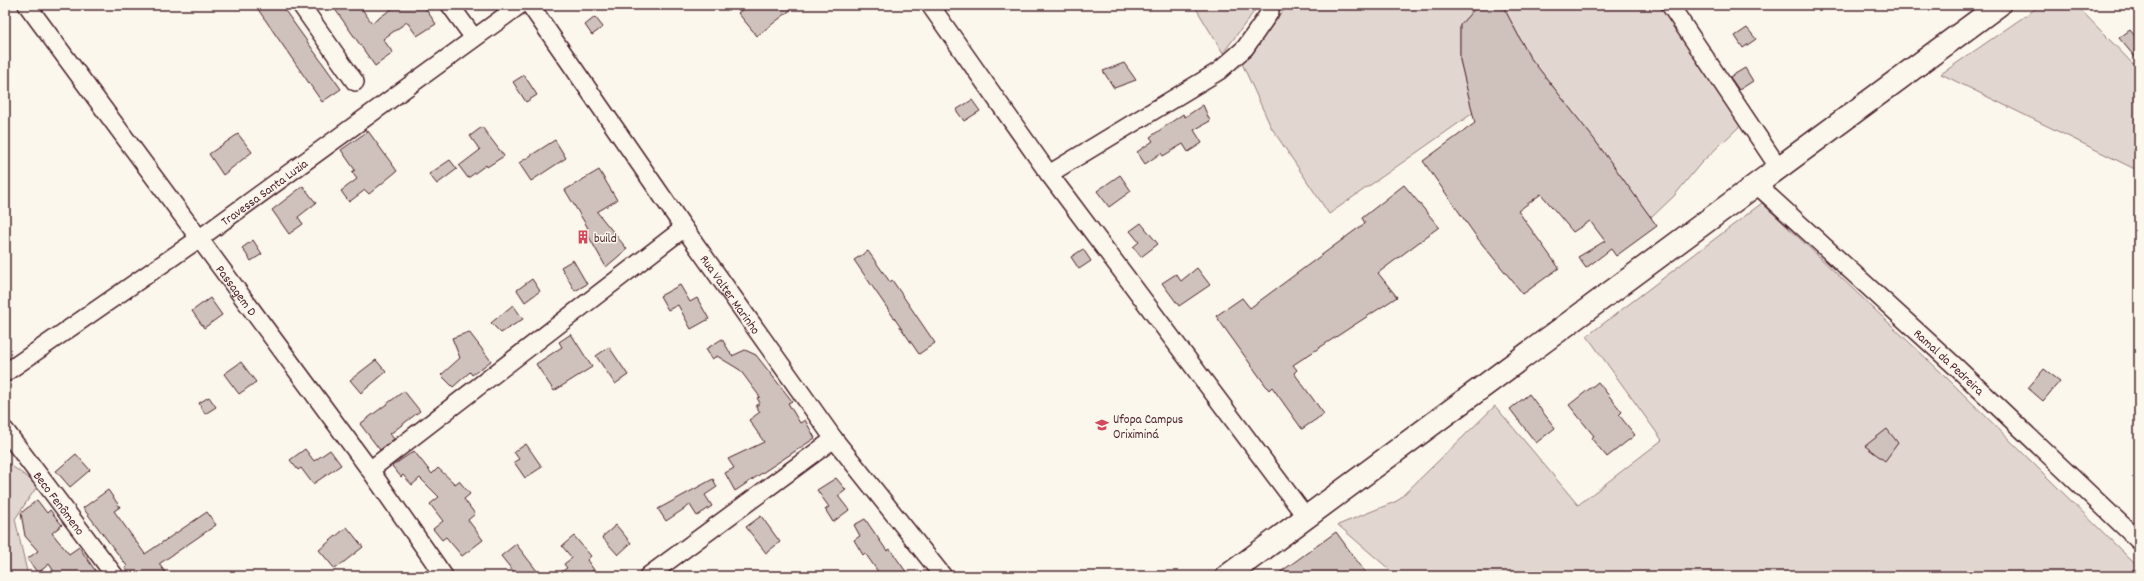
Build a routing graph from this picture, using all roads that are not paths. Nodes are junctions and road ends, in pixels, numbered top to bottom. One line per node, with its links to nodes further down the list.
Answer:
1 (27, 5): 16 (street, Passagem D)
2 (301, 5): 11 (street)
3 (450, 5): 10 (street)
4 (520, 5): 10 (street, Travessa Santa Luzia)
5 (530, 5): 15 (street, Rua Valter Marinho)
6 (930, 5): 13 (street)
7 (1670, 5): 12 (street)
8 (1999, 5): 12 (main road)
9 (1270, 12): 13 (street)
10 (474, 38): 16 (street, Travessa Santa Luzia)
11 (355, 82)
12 (1779, 168): 14 (main road)
13 (1049, 174): 21 (street)
14 (1757, 185): 21 (main road); 22 (street, Ramal da Pedreira)
15 (684, 228): 19 (street, Rua Valter Marinho); 20 (street)
16 (200, 238): 17 (street, Travessa Santa Luzia); 20 (street, Passagem D)
17 (5, 373)
18 (5, 430): 23 (street, Beco Fenômeno)
19 (834, 438): 25 (street); 26 (street, Rua Valter Marinho)
20 (370, 470): 24 (street, Passagem D)
21 (1306, 517): 27 (main road)
22 (2139, 541)
23 (115, 576)
24 (444, 576)
25 (648, 576)
26 (943, 576)
27 (1227, 576)

